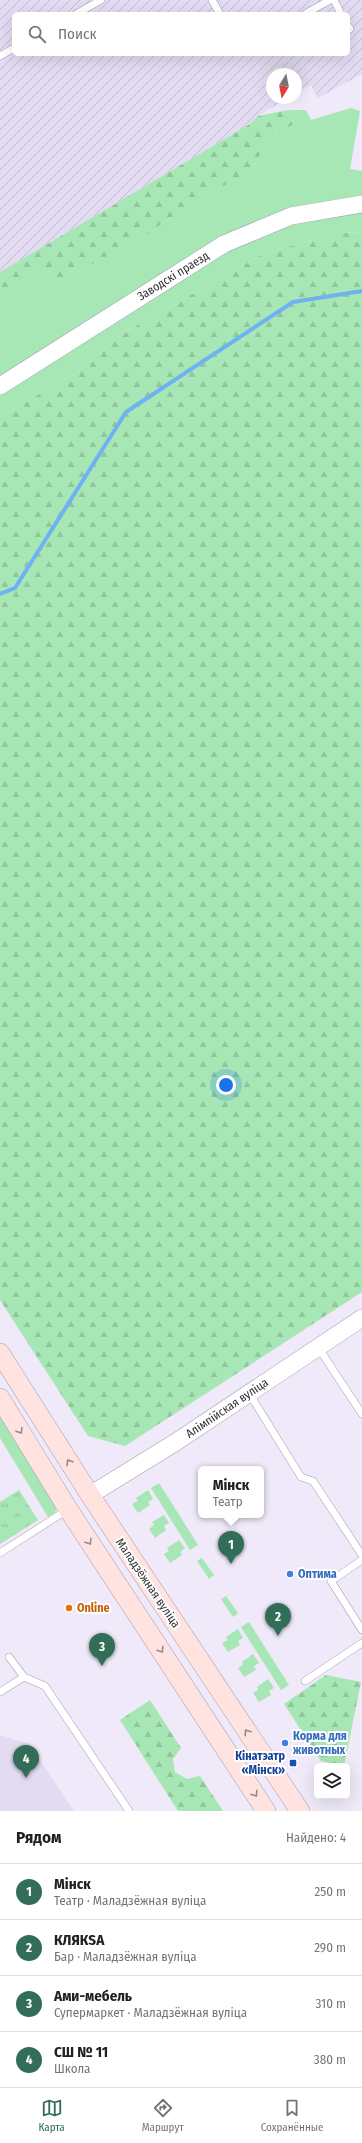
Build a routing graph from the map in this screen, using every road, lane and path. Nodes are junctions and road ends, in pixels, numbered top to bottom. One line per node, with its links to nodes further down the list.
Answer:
1 (100, 0): 5 (lane)
2 (212, 0): 6 (lane)
3 (330, 0): 7 (lane)
4 (334, 0): 8 (lane)
5 (79, 12)
6 (219, 12)
7 (309, 12)
8 (340, 12)
9 (12, 49): 10 (lane)
10 (0, 56)
11 (362, 204): 12 (street, Заводскі праезд)
12 (0, 386)
13 (362, 1318): 14 (street, Алімпійская вуліца)
14 (318, 1347): 16 (street, Алімпійская вуліца); 18 (lane)
15 (0, 1353): 19 (main road, Маладзёжная вуліца, one-way to 15)
16 (249, 1393): 19 (street, Алімпійская вуліца); 22 (lane)
17 (0, 1398): 20 (main road, one-way to 20)
18 (362, 1414)
19 (90, 1495): 20 (main road); 32 (main road, Маладзёжная вуліца, one-way to 19)
20 (68, 1509): 21 (lane); 31 (main road, one-way to 31)
21 (0, 1553)
22 (362, 1555)
23 (362, 1560): 24 (lane)
24 (362, 1630)
25 (362, 1643): 28 (lane)
26 (10, 1657): 27 (lane)
27 (24, 1677): 29 (lane); 30 (lane)
28 (305, 1681)
29 (0, 1692)
30 (129, 1811)
31 (266, 1811)
32 (300, 1811)

